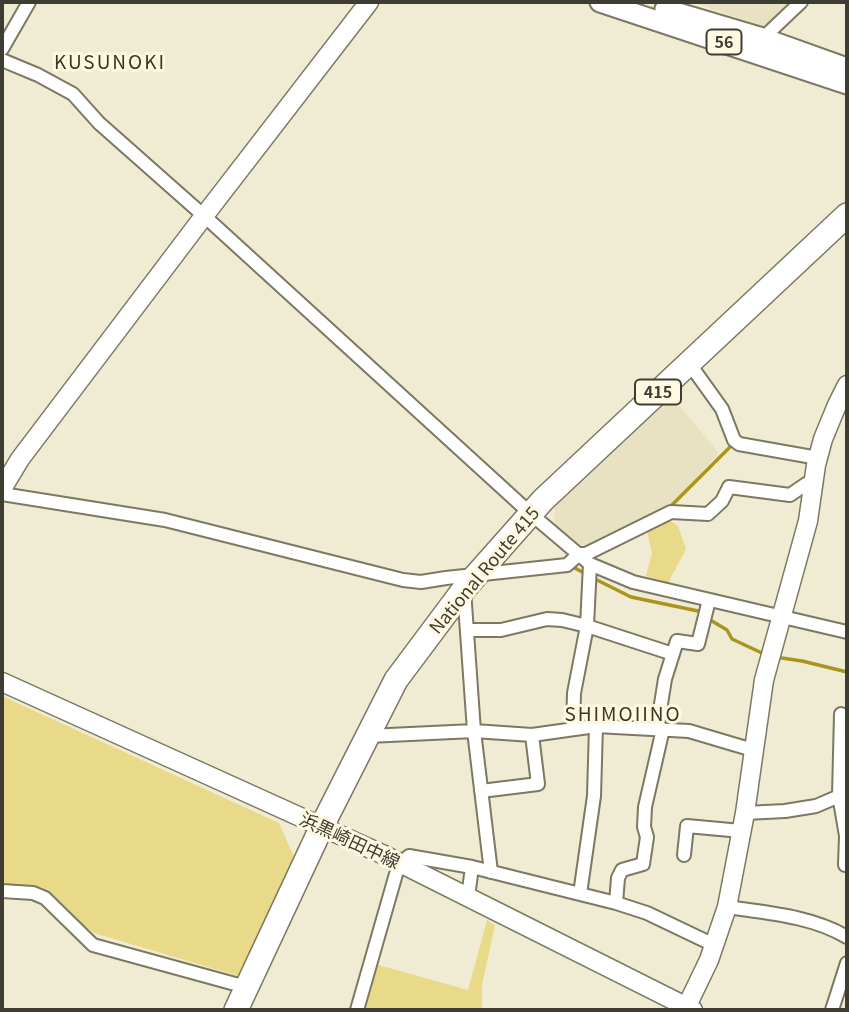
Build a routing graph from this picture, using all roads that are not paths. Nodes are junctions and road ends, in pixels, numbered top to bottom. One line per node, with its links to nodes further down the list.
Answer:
1 (29, 2): 8 (street)
2 (369, 2): 13 (street)
3 (600, 2): 6 (main road, 56)
4 (644, 2): 6 (main road, 56)
5 (801, 2): 7 (street)
6 (674, 12): 7 (main road, 56); 11 (main road, 56)
7 (763, 38): 10 (main road, 56)
8 (2, 49)
9 (2, 61): 13 (street)
10 (847, 68)
11 (847, 83)
12 (847, 215): 14 (highway, National Route 415 / 415)
13 (204, 216): 18 (street); 20 (street)
14 (689, 363): 16 (street); 20 (highway, National Route 415 / 415)
15 (847, 385): 16 (street)
16 (818, 457): 17 (street)
17 (814, 484): 21 (street); 25 (street)
18 (2, 489)
19 (2, 494): 23 (street)
20 (531, 514): 21 (street); 23 (highway, National Route 415 / 415)
21 (579, 554): 22 (street); 23 (street)
22 (590, 564): 24 (street); 26 (street)
23 (470, 582): 27 (street); 37 (highway, National Route 415 / 415)
24 (709, 600): 25 (street); 29 (street)
25 (782, 617): 28 (street); 38 (street)
26 (587, 626): 27 (street); 29 (street); 33 (street)
27 (468, 630): 35 (street)
28 (847, 632)
29 (673, 654): 34 (street)
30 (2, 682): 42 (street, 浜黒崎田中線)
31 (841, 714): 40 (street)
32 (596, 726): 33 (street); 34 (street); 50 (street)
33 (573, 728): 36 (street)
34 (660, 729): 38 (street); 52 (street)
35 (474, 731): 36 (street); 37 (street); 39 (street)
36 (532, 735): 39 (street)
37 (368, 736): 42 (highway, National Route 415 / 415)
38 (753, 750): 41 (street)
39 (481, 791): 48 (street)
40 (843, 794): 41 (street); 46 (street)
41 (745, 813): 43 (street)
42 (322, 826): 45 (street, 浜黒崎田中線); 57 (highway, National Route 415 / 415)
43 (741, 831): 44 (street); 53 (street)
44 (684, 855)
45 (401, 863): 47 (street); 51 (street, 浜黒崎田中線); 60 (street)
46 (847, 865)
47 (472, 867): 48 (street); 51 (street)
48 (491, 872): 50 (street)
49 (2, 891): 57 (street)
50 (580, 894): 52 (street)
51 (468, 897): 58 (street, 浜黒崎田中線)
52 (616, 903): 55 (street)
53 (727, 906): 54 (street); 55 (street)
54 (847, 937)
55 (714, 946): 58 (street)
56 (847, 963): 61 (street)
57 (246, 987): 59 (highway, National Route 415 / 415)
58 (688, 1009)
59 (236, 1010)
60 (357, 1010)
61 (832, 1010)

